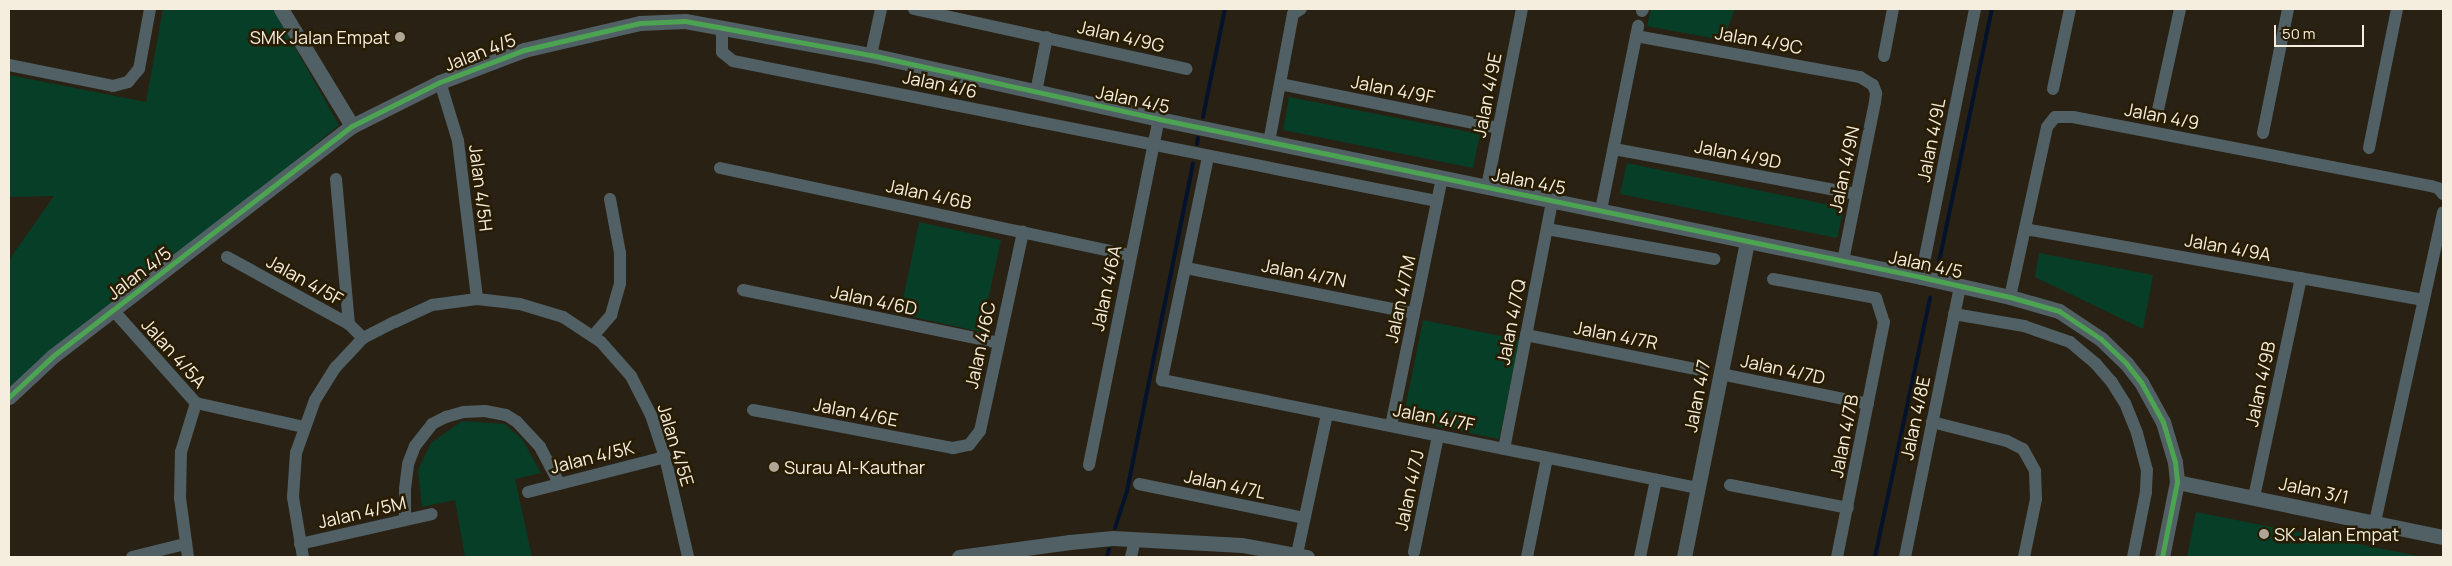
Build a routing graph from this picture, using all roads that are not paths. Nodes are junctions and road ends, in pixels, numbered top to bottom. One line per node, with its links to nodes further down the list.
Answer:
1 (150, 9): 17 (street)
2 (281, 9): 26 (street)
3 (881, 9): 15 (street)
4 (914, 9): 14 (street, Jalan 4/9G)
5 (1301, 9): 20 (street)
6 (1522, 9): 27 (street, Jalan 4/9E)
7 (1893, 9): 16 (street)
8 (1975, 9): 54 (street, Jalan 4/9L)
9 (2070, 9): 22 (street)
10 (2180, 9): 24 (street)
11 (2288, 9): 28 (street)
12 (2397, 9): 31 (street)
13 (722, 27): 15 (street, Jalan 4/5); 19 (street, Jalan 4/5); 30 (street, Jalan 4/6)
14 (1047, 37): 18 (street, Jalan 4/9G); 23 (street)
15 (871, 55): 23 (street, Jalan 4/5)
16 (1884, 56)
17 (9, 64)
18 (1186, 69)
19 (440, 82): 26 (street, Jalan 4/5); 60 (street, Jalan 4/5H)
20 (1280, 84): 27 (street, Jalan 4/9F); 29 (street)
21 (1873, 85): 32 (street, Jalan 4/9C); 38 (street, Jalan 4/9N)
22 (2053, 89)
23 (1036, 92): 25 (street, Jalan 4/5)
24 (2158, 110)
25 (1159, 119): 29 (street, Jalan 4/5); 30 (street, Jalan 4/6A)
26 (352, 126): 62 (street, Jalan 4/5)
27 (1498, 128): 37 (street, Jalan 4/9E)
28 (2263, 133)
29 (1269, 142): 35 (street, Jalan 4/5)
30 (1153, 146): 33 (street, Jalan 4/6); 49 (street, Jalan 4/6A)
31 (2369, 148)
32 (1614, 149): 38 (street, Jalan 4/9D); 43 (street, Jalan 4/9C)
33 (1208, 157): 42 (street, Jalan 4/6); 53 (street)
34 (720, 168): 47 (street, Jalan 4/6B)
35 (1442, 178): 37 (street, Jalan 4/5); 42 (street, Jalan 4/7M)
36 (336, 179): 65 (street)
37 (1487, 187): 41 (street, Jalan 4/5)
38 (1856, 194): 52 (street, Jalan 4/9N)
39 (2443, 194): 46 (street, Jalan 4/9)
40 (610, 199): 67 (street)
41 (1552, 200): 43 (street, Jalan 4/5); 45 (street, Jalan 4/7Q)
42 (1438, 201): 63 (street, Jalan 4/7M)
43 (1601, 210): 48 (street, Jalan 4/5)
44 (2443, 212): 61 (street)
45 (1547, 229): 51 (street); 66 (street, Jalan 4/7Q)
46 (2025, 229): 55 (street, Jalan 4/9A); 59 (street, Jalan 4/9)
47 (1022, 232): 49 (street, Jalan 4/6B); 69 (street, Jalan 4/6C)
48 (1747, 241): 52 (street, Jalan 4/5); 71 (street, Jalan 4/7)
49 (1131, 255): 85 (street, Jalan 4/6A)
50 (227, 257): 65 (street, Jalan 4/5F)
51 (1714, 259)
52 (1843, 260): 54 (street, Jalan 4/5)
53 (1186, 268): 63 (street, Jalan 4/7N); 76 (street, Jalan 4/7F)
54 (1921, 277): 57 (street, Jalan 4/5)
55 (2301, 278): 61 (street, Jalan 4/9A); 93 (street, Jalan 4/9B)
56 (1773, 279): 74 (street, Jalan 4/7B)
57 (1960, 286): 59 (street, Jalan 4/5); 64 (street, Jalan 4/8E)
58 (743, 290): 69 (street, Jalan 4/6D)
59 (2010, 297): 87 (street, Jalan 4/5)
60 (477, 299): 67 (street, Jalan 4/5E); 68 (street, Jalan 4/5E)
61 (2424, 300): 98 (street)
62 (113, 310): 72 (street, Jalan 4/5); 73 (street, Jalan 4/5A)
63 (1414, 313): 78 (street, Jalan 4/7M)
64 (1954, 314): 77 (street, Jalan 4/8E); 118 (street)
65 (349, 324): 68 (street, Jalan 4/5F)
66 (1526, 335): 70 (street, Jalan 4/7R); 82 (street, Jalan 4/7Q)
67 (594, 336): 83 (street, Jalan 4/5E)
68 (363, 338): 79 (street, Jalan 4/5E)
69 (998, 343): 81 (street, Jalan 4/6C)
70 (1699, 370)
71 (1721, 374): 74 (street, Jalan 4/7D); 91 (street, Jalan 4/7)
72 (9, 397)
73 (196, 403): 79 (street, Jalan 4/5A); 101 (street)
74 (1868, 404): 94 (street, Jalan 4/7B)
75 (753, 410): 81 (street, Jalan 4/6E)
76 (1327, 414): 78 (street, Jalan 4/7F); 96 (street)
77 (1932, 422): 116 (street, Jalan 4/8E); 117 (street)
78 (1391, 426): 80 (street, Jalan 4/7F)
79 (304, 427): 102 (street, Jalan 4/5E)
80 (1438, 436): 82 (street, Jalan 4/7F); 103 (street, Jalan 4/7J)
81 (953, 448)
82 (1504, 449): 84 (street, Jalan 4/7F)
83 (665, 457): 88 (street, Jalan 4/5K); 109 (street, Jalan 4/5E)
84 (1547, 458): 86 (street, Jalan 4/7F); 112 (street)
85 (1089, 465)
86 (1656, 480): 91 (street, Jalan 4/7F); 113 (street)
87 (2177, 482): 93 (street, Jalan 3/1); 119 (street, Jalan 4/5)
88 (559, 483): 92 (street, Jalan 4/5K); 97 (street)
89 (1139, 484): 96 (street, Jalan 4/7L)
90 (1730, 485): 94 (street)
91 (1698, 488): 114 (street, Jalan 4/7)
92 (528, 492)
93 (2254, 497): 98 (street, Jalan 3/1)
94 (1848, 508): 115 (street, Jalan 4/7B)
95 (432, 514): 97 (street, Jalan 4/5M)
96 (1304, 518): 105 (street)
97 (405, 520): 102 (street, Jalan 4/5M)
98 (2375, 522): 99 (street, Jalan 3/1)
99 (2443, 537)
100 (1135, 539): 104 (street); 105 (street); 111 (street)
101 (185, 544): 106 (street); 107 (street)
102 (300, 544): 108 (street, Jalan 4/5E)
103 (1414, 552)
104 (988, 555): 110 (street)
105 (1302, 555)
106 (132, 557)
107 (188, 557)
108 (303, 557)
109 (688, 557)
110 (959, 557)
111 (1131, 557)
112 (1527, 557)
113 (1640, 557)
114 (1684, 557)
115 (1838, 557)
116 (1905, 557)
117 (2024, 557)
118 (2133, 557)
119 (2162, 557)

